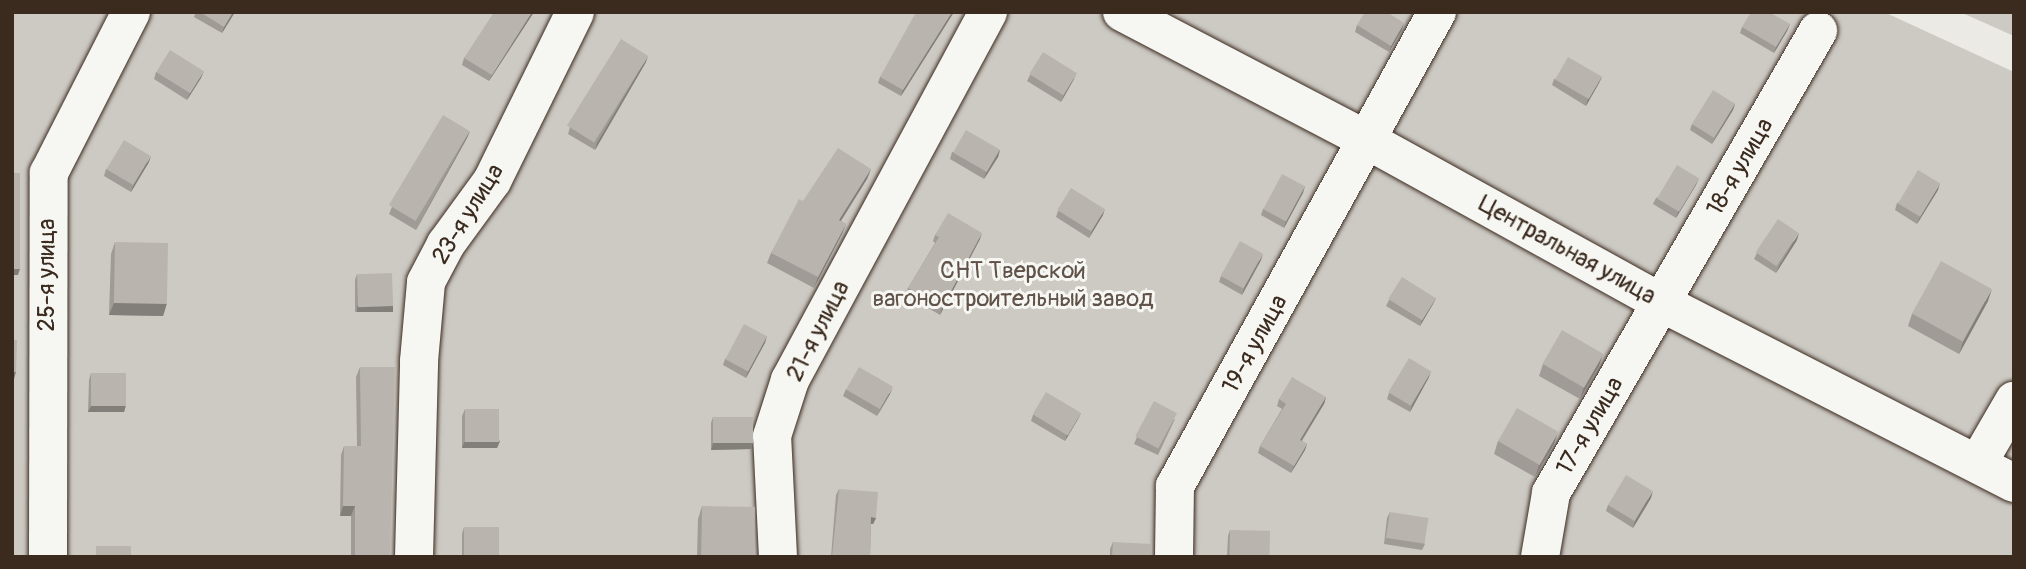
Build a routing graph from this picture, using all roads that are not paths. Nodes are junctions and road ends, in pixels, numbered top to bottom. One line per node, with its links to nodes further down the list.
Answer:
1 (131, 12): 12 (street, 25-я улица)
2 (575, 12): 13 (street, 23-я улица)
3 (988, 12): 14 (street, 21-я улица)
4 (1122, 12): 7 (street, Центральная улица)
5 (1437, 12): 7 (street, 19-я улица)
6 (1818, 31): 8 (street, 18-я улица)
7 (1367, 140): 8 (street, Центральная улица); 15 (street, 19-я улица)
8 (1662, 303): 10 (street, Центральная улица); 16 (street, 17-я улица)
9 (2014, 401): 10 (street)
10 (1978, 463): 11 (street, Центральная улица)
11 (2014, 483)
12 (48, 557)
13 (414, 557)
14 (778, 557)
15 (1174, 557)
16 (1540, 557)

